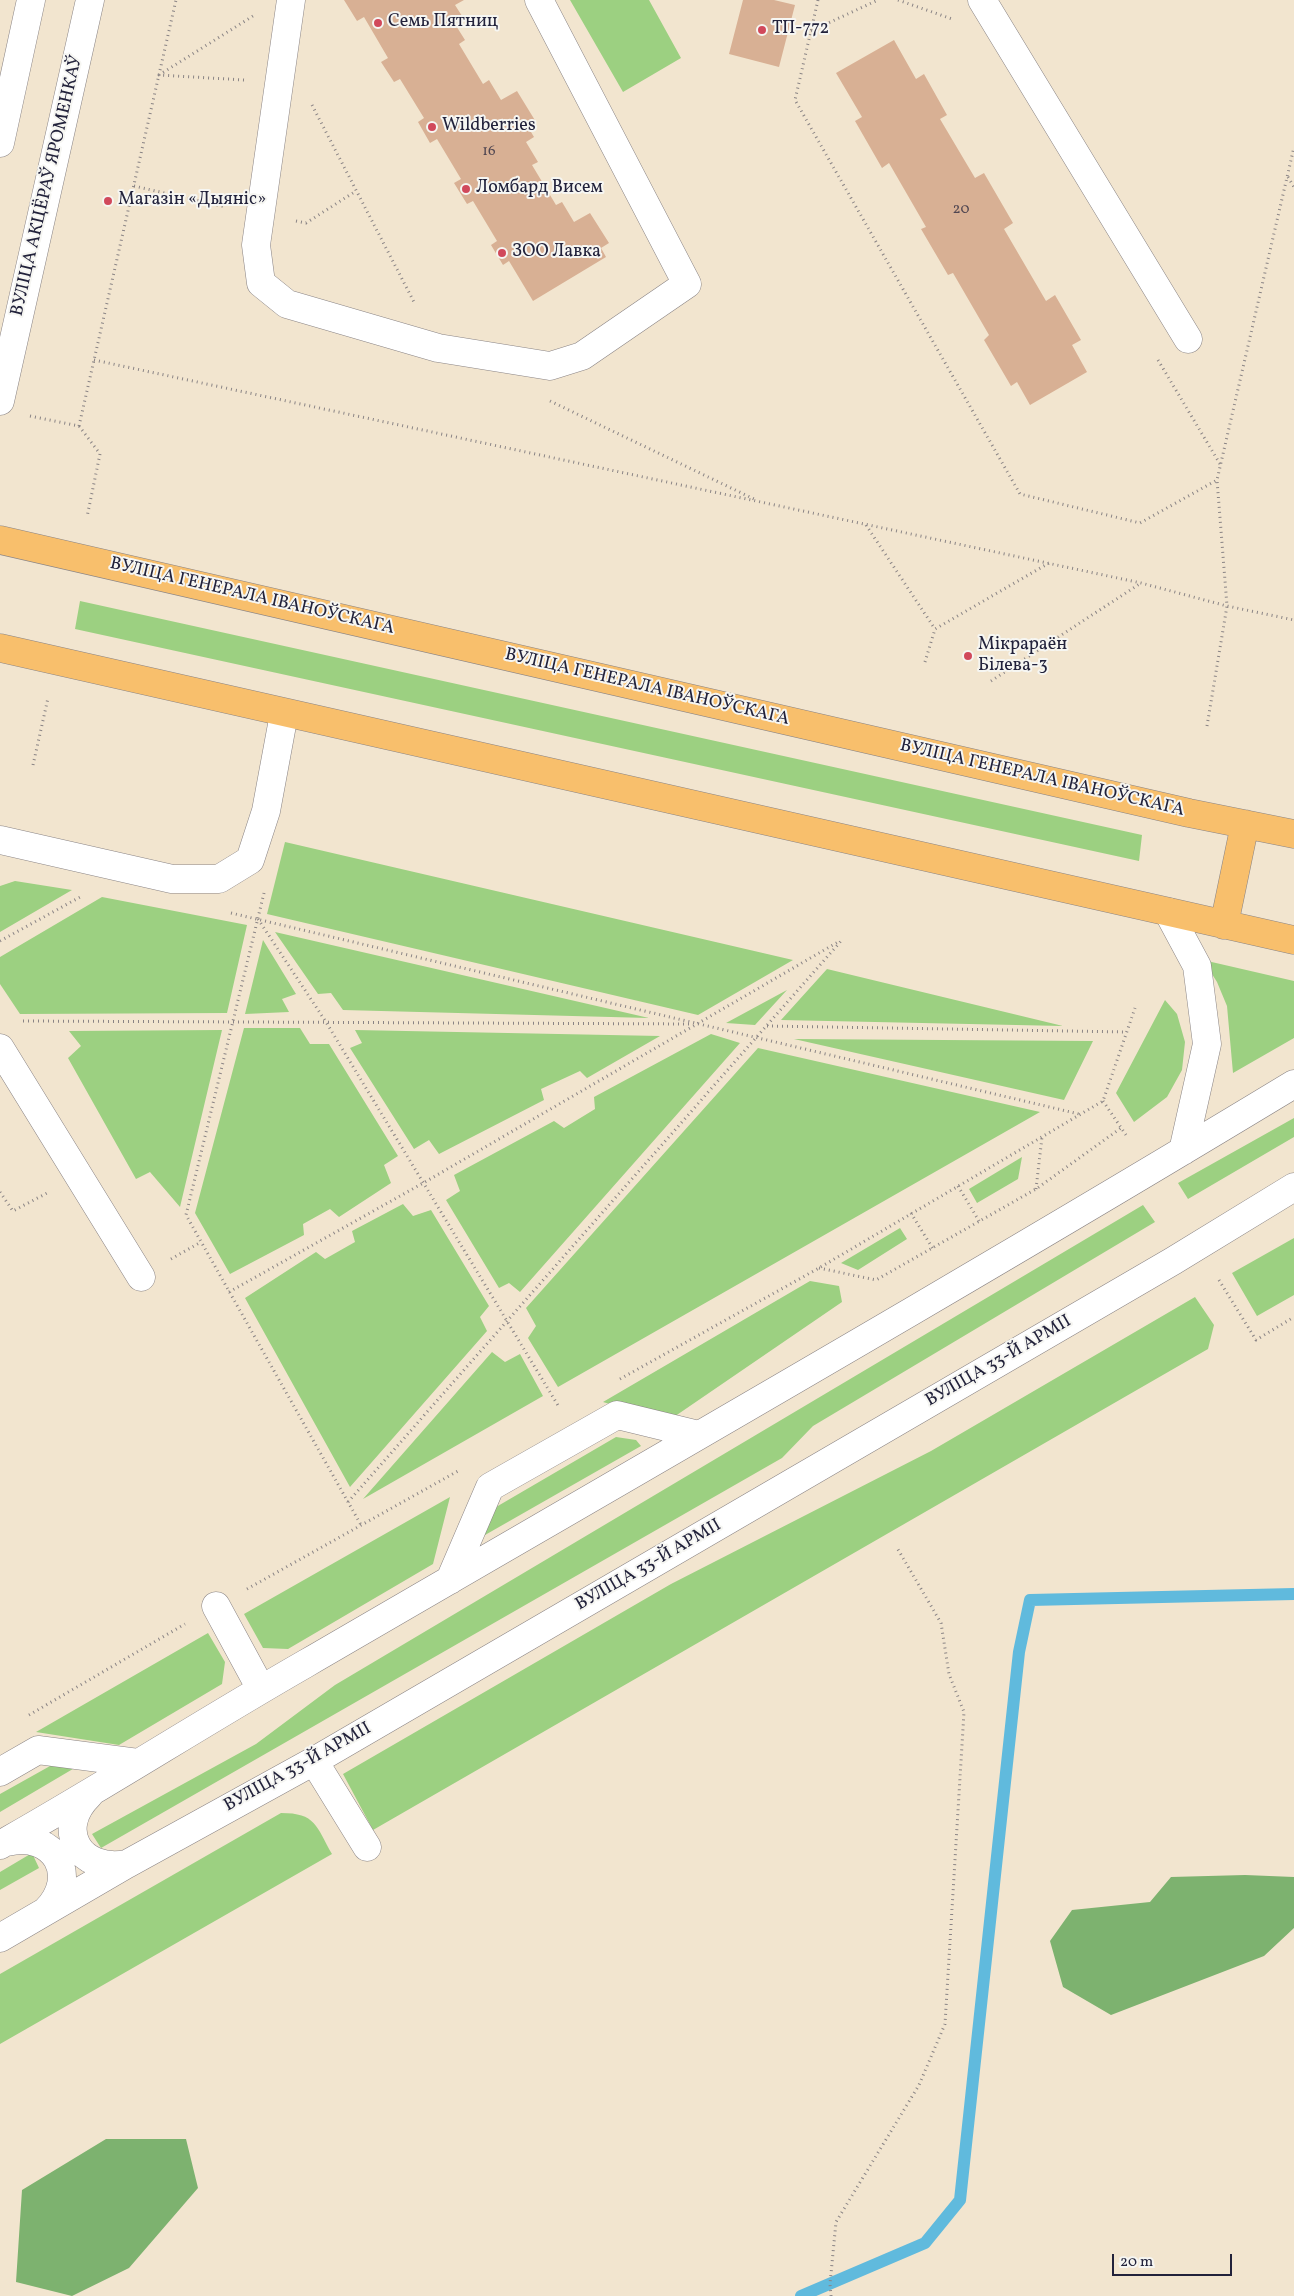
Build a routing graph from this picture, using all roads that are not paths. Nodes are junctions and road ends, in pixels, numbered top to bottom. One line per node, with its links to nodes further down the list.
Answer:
1 (31, 0): 6 (street)
2 (90, 0): 8 (street, ВУЛІЦА АКЦЁРАЎ ЯРОМЕНКАЎ)
3 (291, 0): 4 (street)
4 (540, 0)
5 (982, 0): 7 (street)
6 (0, 143)
7 (1188, 339)
8 (0, 401)
9 (0, 540): 12 (main road, ВУЛІЦА ГЕНЕРАЛА ІВАНОЎСКАГА)
10 (0, 648): 11 (main road)
11 (284, 714): 14 (street); 15 (main road)
12 (1244, 824): 13 (main road, ВУЛІЦА ГЕНЕРАЛА ІВАНОЎСКАГА); 16 (main road)
13 (1294, 834)
14 (0, 840)
15 (1168, 912): 16 (main road); 20 (street)
16 (1224, 925): 17 (main road)
17 (1294, 940)
18 (0, 1048): 22 (street)
19 (1294, 1084): 20 (street)
20 (1183, 1151): 23 (street)
21 (1294, 1187): 27 (street, ВУЛІЦА 33-Й АРМІІ)
22 (141, 1277)
23 (700, 1435): 24 (street); 24 (street)
24 (450, 1580): 26 (street)
25 (216, 1606): 26 (street)
26 (261, 1689): 28 (street)
27 (314, 1761): 32 (street); 33 (street, ВУЛІЦА 33-Й АРМІІ)
28 (138, 1763): 29 (street); 30 (street)
29 (0, 1772)
30 (90, 1794): 31 (street); 33 (street)
31 (3, 1843): 34 (street)
32 (367, 1847)
33 (127, 1864): 34 (street, ВУЛІЦА 33-Й АРМІІ)
34 (45, 1912): 35 (street, ВУЛІЦА 33-Й АРМІІ)
35 (0, 1938)

